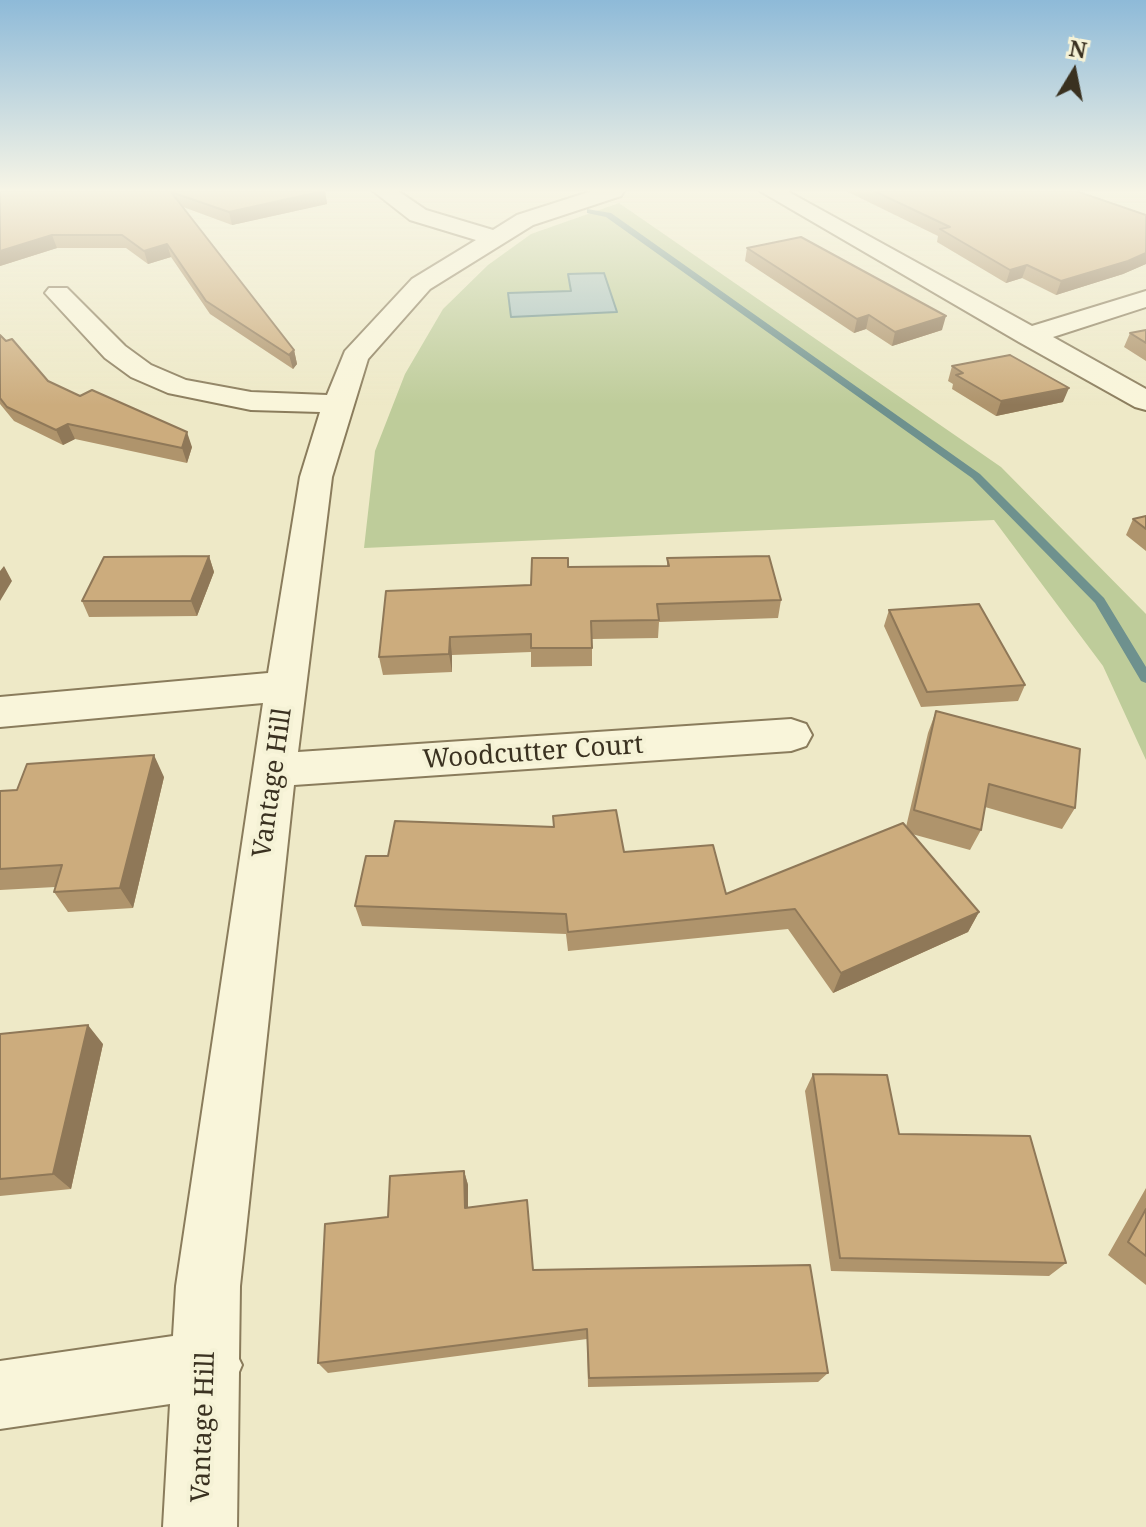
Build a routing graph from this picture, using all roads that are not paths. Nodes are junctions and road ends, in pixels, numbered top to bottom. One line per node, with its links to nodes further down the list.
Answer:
1 (455, 262): 7 (street, Vantage Hill)
2 (898, 262): 5 (street)
3 (58, 293): 7 (street)
4 (1146, 299): 5 (street)
5 (1029, 336): 6 (street)
6 (1146, 401)
7 (338, 404): 8 (street, Vantage Hill)
8 (286, 686): 9 (street); 11 (street, Vantage Hill)
9 (0, 712)
10 (791, 735): 11 (street, Woodcutter Court)
11 (274, 770): 12 (street, Vantage Hill)
12 (208, 1365): 13 (street); 14 (street, Vantage Hill)
13 (0, 1395)
14 (200, 1527)

